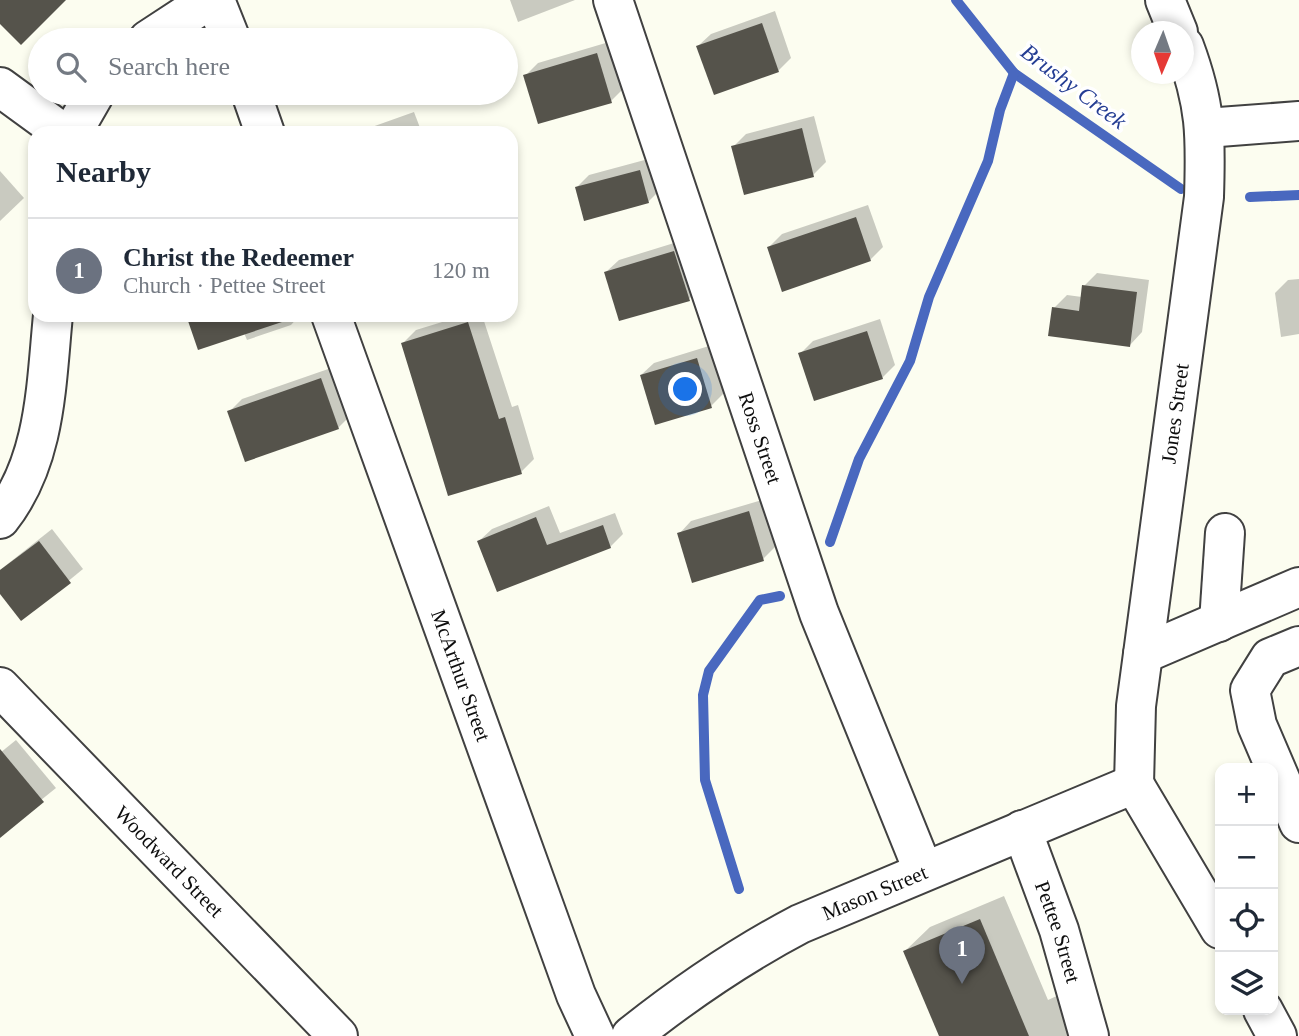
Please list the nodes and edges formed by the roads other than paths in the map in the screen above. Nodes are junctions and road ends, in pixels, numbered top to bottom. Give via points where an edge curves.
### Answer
1 (209, 0) edge
2 (215, 0) edge
3 (613, 0) edge
4 (1165, 0) edge
5 (1174, 21) edge
6 (166, 28) edge
7 (226, 28) edge
8 (1194, 72) edge
9 (0, 87) edge
10 (88, 105) edge
11 (255, 105) edge
12 (1299, 121) edge
13 (53, 126) edge
14 (76, 126) edge
15 (263, 126) edge
16 (1206, 128) junction
17 (52, 322) edge
18 (334, 322) edge
19 (0, 519) edge
20 (1225, 533) dead end
21 (1299, 587) edge
22 (1219, 622) junction
23 (1299, 646) edge
24 (1143, 654) junction
25 (0, 687) edge
26 (1134, 784) junction
27 (1299, 823) edge
28 (1022, 830) junction
29 (923, 870) junction
30 (1215, 921) edge
31 (1266, 1015) edge
32 (338, 1036) edge
33 (595, 1036) edge
34 (631, 1036) edge
35 (1089, 1036) edge
36 (1277, 1036) edge

1 - 6 street
2 - 7 street
3 - 29 street, Ross Street via 819,613
4 - 5 street
8 - 16 street, Jones Street
9 - 13 street
10 - 14 street
11 - 15 street
12 - 16 street
16 - 24 street, Jones Street via 1204,197
17 - 19 street via 43,415 28,473
18 - 33 street, McArthur Street via 576,995
20 - 22 street
21 - 22 street
22 - 24 street
23 - 27 street via 1269,658 1250,690 1257,725
24 - 26 street, Jones Street
25 - 32 street, Woodward Street
26 - 28 street, Mason Street
26 - 30 street
28 - 29 street, Mason Street
28 - 35 street, Pettee Street via 1059,930
29 - 34 street, Mason Street via 748,951
31 - 36 street

